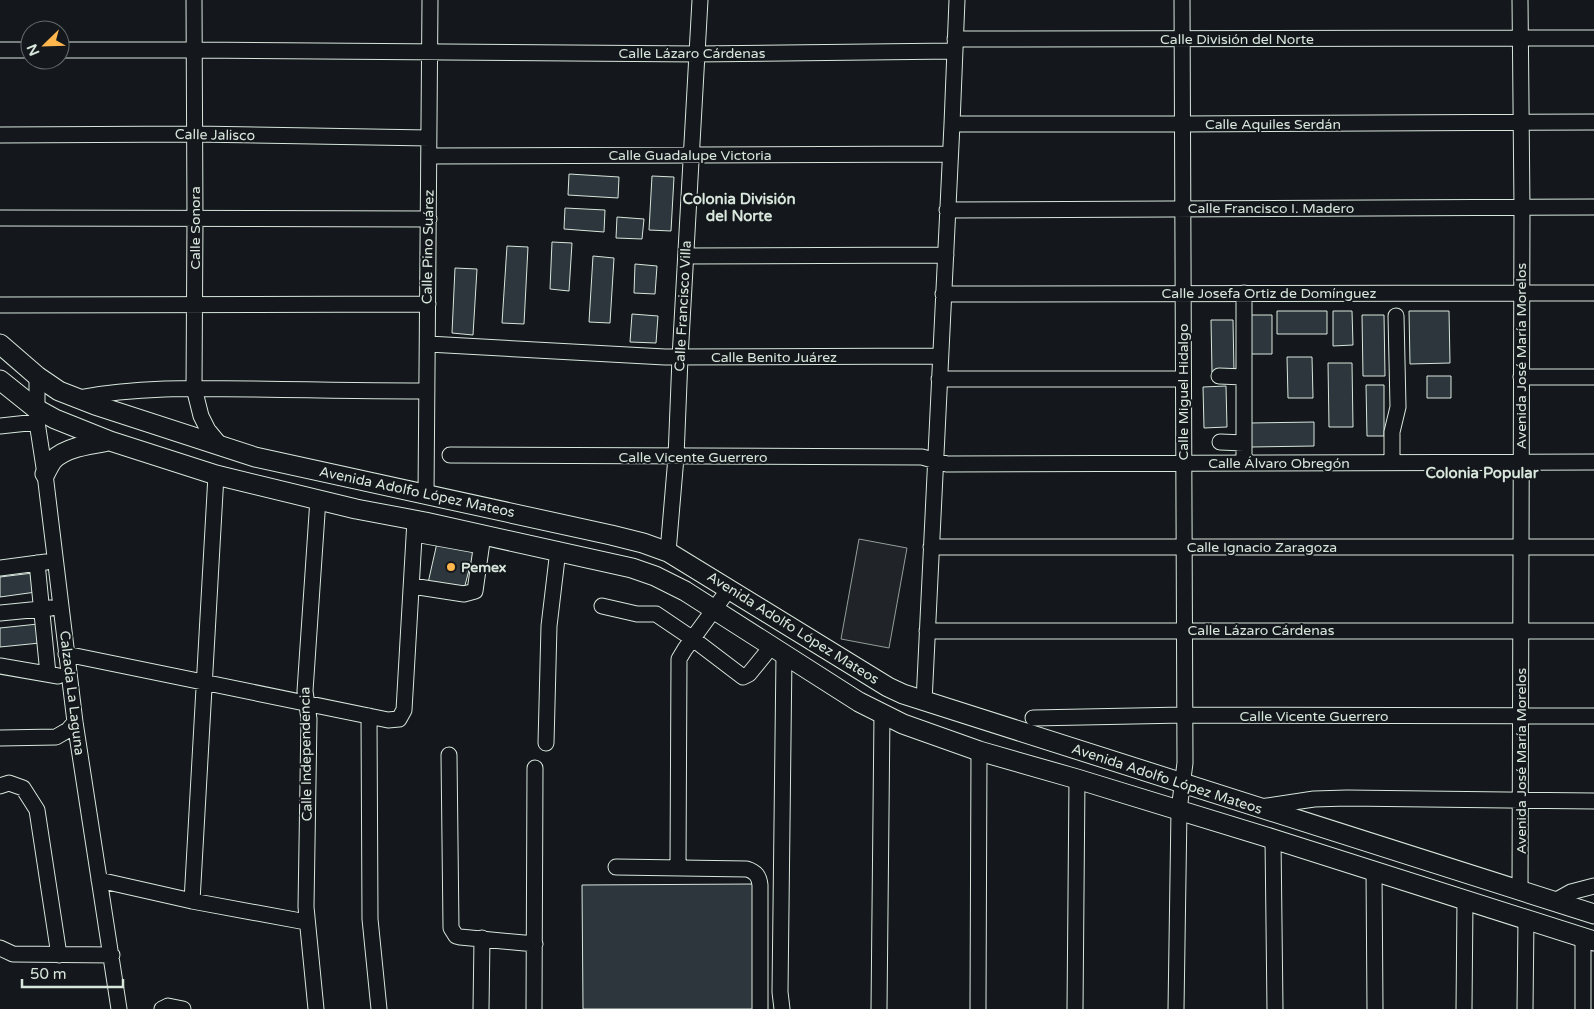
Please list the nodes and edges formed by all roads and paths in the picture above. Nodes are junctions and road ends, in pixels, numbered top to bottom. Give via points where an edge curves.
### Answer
1 (194, 0) edge
2 (430, 0) edge
3 (700, 0) edge
4 (957, 0) edge
5 (1182, 0) edge
6 (1520, 0) edge
7 (1520, 38) junction
8 (1594, 38) edge
9 (1182, 39) junction
10 (954, 45) junction
11 (0, 50) edge
12 (20, 50) edge
13 (70, 50) edge
14 (194, 50) junction
15 (429, 52) junction
16 (697, 54) junction
17 (1521, 122) junction
18 (1594, 122) edge
19 (952, 124) junction
20 (1183, 124) junction
21 (195, 134) junction
22 (0, 135) edge
23 (429, 138) junction
24 (950, 154) junction
25 (691, 155) junction
26 (429, 156) junction
27 (1594, 207) edge
28 (1184, 208) junction
29 (1522, 208) junction
30 (948, 210) junction
31 (0, 218) edge
32 (195, 219) junction
33 (429, 219) junction
34 (946, 255) junction
35 (686, 256) junction
36 (1182, 293) junction
37 (1244, 293) junction
38 (1521, 293) junction
39 (1594, 293) edge
40 (943, 294) junction
41 (195, 303) junction
42 (428, 304) junction
43 (0, 305) edge
44 (1396, 316) dead end
45 (0, 344) edge
46 (428, 344) junction
47 (940, 356) junction
48 (680, 358) junction
49 (37, 376) junction
50 (1219, 376) dead end
51 (1244, 377) junction
52 (1522, 377) junction
53 (1594, 377) edge
54 (940, 379) junction
55 (1183, 379) junction
56 (0, 380) edge
57 (194, 388) junction
58 (427, 391) junction
59 (78, 398) junction
60 (36, 415) junction
61 (0, 426) edge
62 (110, 441) junction
63 (1220, 442) dead end
64 (1244, 443) junction
65 (222, 447) junction
66 (450, 455) dead end
67 (676, 457) junction
68 (935, 460) junction
69 (1594, 462) edge
70 (1183, 463) junction
71 (1244, 463) junction
72 (1392, 463) junction
73 (1520, 463) junction
74 (45, 474) junction
75 (216, 475) junction
76 (360, 479) junction
77 (426, 494) junction
78 (318, 499) junction
79 (356, 509) junction
80 (420, 528) junction
81 (482, 540) junction
82 (1182, 546) junction
83 (930, 547) junction
84 (1520, 548) junction
85 (1594, 548) edge
86 (558, 550) junction
87 (668, 552) junction
88 (56, 561) junction
89 (37, 563) junction
90 (0, 568) edge
91 (417, 587) junction
92 (729, 589) junction
93 (602, 606) dead end
94 (61, 607) junction
95 (42, 609) junction
96 (713, 610) junction
97 (0, 613) edge
98 (1184, 630) junction
99 (1521, 631) junction
100 (1594, 631) edge
101 (927, 632) junction
102 (693, 639) junction
103 (778, 651) junction
104 (66, 654) junction
105 (0, 666) edge
106 (48, 674) junction
107 (69, 678) junction
108 (206, 682) junction
109 (924, 702) junction
110 (307, 704) junction
111 (882, 714) junction
112 (1184, 715) junction
113 (369, 716) junction
114 (1521, 716) junction
115 (1594, 716) edge
116 (1034, 718) dead end
117 (74, 722) junction
118 (0, 738) edge
119 (546, 743) dead end
120 (979, 751) junction
121 (449, 755) dead end
122 (535, 768) dead end
123 (1077, 779) junction
124 (1183, 784) junction
125 (0, 786) edge
126 (1521, 801) junction
127 (1594, 801) edge
128 (1256, 808) junction
129 (1179, 810) junction
130 (1273, 839) junction
131 (616, 867) dead end
132 (678, 867) junction
133 (1374, 871) junction
134 (100, 880) junction
135 (1594, 886) edge
136 (1520, 892) junction
137 (1465, 900) junction
138 (192, 901) junction
139 (1553, 902) junction
140 (1594, 914) edge
141 (1526, 919) junction
142 (306, 922) junction
143 (482, 938) junction
144 (1589, 939) edge
145 (535, 944) junction
146 (0, 948) edge
147 (59, 955) junction
148 (112, 955) junction
149 (119, 1009) edge
150 (162, 1009) edge
151 (183, 1009) edge
152 (316, 1009) edge
153 (379, 1009) edge
154 (481, 1009) edge
155 (534, 1009) edge
156 (760, 1009) edge
157 (784, 1009) edge
158 (879, 1009) edge
159 (978, 1009) edge
160 (1075, 1009) edge
161 (1176, 1009) edge
162 (1275, 1009) edge
163 (1375, 1009) edge
164 (1464, 1009) edge
165 (1525, 1009) edge
166 (1583, 1009) edge

1 - 14 street, Calle Sonora
2 - 15 street, Calle Pino Suárez
3 - 16 street, Calle Francisco Villa
4 - 10 street
5 - 9 street, Calle Miguel Hidalgo
6 - 7 street, Avenida José María Morelos
7 - 8 street, Calle División del Norte
7 - 9 street, Calle División del Norte
7 - 17 street, Avenida José María Morelos
9 - 10 street, Calle División del Norte
9 - 20 street, Calle Miguel Hidalgo
10 - 16 street, Calle Lázaro Cárdenas
10 - 19 street
11 - 12 street
13 - 14 street, Calle Lázaro Cárdenas
14 - 15 street, Calle Lázaro Cárdenas
14 - 21 street, Calle Sonora
15 - 16 street, Calle Lázaro Cárdenas
15 - 23 street, Calle Pino Suárez
16 - 25 street, Calle Francisco Villa
17 - 18 street, Calle Aquiles Serdán
17 - 20 street, Calle Aquiles Serdán
17 - 29 street, Avenida José María Morelos
19 - 20 street, Calle Aquiles Serdán
19 - 24 street
20 - 28 street, Calle Miguel Hidalgo
21 - 22 street, Calle Jalisco
21 - 23 street, Calle Jalisco
21 - 32 street, Calle Sonora
23 - 26 street, Calle Pino Suárez
24 - 25 street, Calle Guadalupe Victoria
24 - 30 street
25 - 26 street, Calle Guadalupe Victoria
25 - 35 street, Calle Francisco Villa
26 - 33 street, Calle Pino Suárez
27 - 29 street, Calle Francisco I. Madero
28 - 29 street, Calle Francisco I. Madero
28 - 30 street, Calle Francisco I. Madero
28 - 36 street, Calle Miguel Hidalgo
29 - 38 street, Avenida José María Morelos
30 - 34 street
31 - 32 street
32 - 33 street
32 - 41 street, Calle Sonora
33 - 42 street, Calle Pino Suárez
34 - 35 street
34 - 40 street
35 - 48 street, Calle Francisco Villa
36 - 37 street, Calle Josefa Ortiz de Domínguez
36 - 40 street, Calle Josefa Ortiz de Domínguez
36 - 55 street, Calle Miguel Hidalgo
37 - 38 street, Calle Josefa Ortiz de Domínguez
37 - 51 street
38 - 39 street, Calle Josefa Ortiz de Domínguez
38 - 52 street, Avenida José María Morelos
40 - 47 street
41 - 42 street
41 - 43 street
41 - 57 street, Calle Sonora
42 - 46 street, Calle Pino Suárez
44 - 72 street via 1398,407 1392,432
45 - 49 main road, Avenida Adolfo López Mateos
46 - 48 street, Calle Benito Juárez
46 - 58 street, Calle Pino Suárez
47 - 48 street, Calle Benito Juárez
47 - 54 street
48 - 67 street, Calle Francisco Villa
49 - 59 main road, Avenida Adolfo López Mateos via 59,391
49 - 60 street, Calzada La Laguna
50 - 51 street
51 - 64 street
52 - 53 street
52 - 73 street, Avenida José María Morelos
54 - 55 street
54 - 68 street
55 - 70 street, Calle Miguel Hidalgo
56 - 60 main road, Avenida Adolfo López Mateos
57 - 58 street
57 - 59 street via 122,391
57 - 65 street, Calle Sonora via 201,416
58 - 77 street, Calle Pino Suárez
59 - 65 main road, Avenida Adolfo López Mateos
60 - 61 street
60 - 62 main road, Avenida Adolfo López Mateos via 55,419
60 - 74 street, Calzada La Laguna
62 - 74 main road via 60,455
62 - 75 main road, Avenida Adolfo López Mateos
63 - 64 street
64 - 71 street
65 - 76 main road, Avenida Adolfo López Mateos via 254,457
66 - 67 street, Calle Vicente Guerrero
67 - 68 street, Calle Vicente Guerrero via 922,457
67 - 87 street, Calle Francisco Villa
68 - 70 street, Calle Álvaro Obregón via 947,464
68 - 83 street
69 - 73 street, Calle Álvaro Obregón
70 - 71 street, Calle Álvaro Obregón
70 - 82 street, Calle Miguel Hidalgo
71 - 72 street, Calle Álvaro Obregón
72 - 73 street, Calle Álvaro Obregón
73 - 84 street, Avenida José María Morelos
74 - 88 street, Calzada La Laguna
75 - 78 main road, Avenida Adolfo López Mateos
75 - 108 street
76 - 77 main road, Avenida Adolfo López Mateos
76 - 79 main road
77 - 87 main road, Avenida Adolfo López Mateos via 611,535
78 - 79 main road, Avenida Adolfo López Mateos
78 - 110 street, Calle Independencia via 305,691
79 - 80 main road, Avenida Adolfo López Mateos
80 - 81 main road, Avenida Adolfo López Mateos
80 - 91 street
81 - 86 main road, Avenida Adolfo López Mateos
81 - 91 street via 475,591 464,594
82 - 83 street, Calle Ignacio Zaragoza
82 - 84 street, Calle Ignacio Zaragoza
82 - 98 street, Calle Miguel Hidalgo
83 - 101 street
84 - 85 street, Calle Ignacio Zaragoza
84 - 99 street, Avenida José María Morelos
86 - 96 main road, Avenida Adolfo López Mateos via 655,576
86 - 119 street via 548,626
87 - 92 main road, Avenida Adolfo López Mateos
88 - 89 street
88 - 94 street, Calzada La Laguna
89 - 90 street
89 - 95 street
91 - 113 street via 404,710 399,719
92 - 96 street
92 - 109 main road, Avenida Adolfo López Mateos via 888,687
93 - 102 street via 637,614 656,614
94 - 95 street
94 - 104 street, Calzada La Laguna
95 - 97 street
95 - 106 street
96 - 102 street
96 - 103 main road, Avenida Adolfo López Mateos
98 - 99 street, Calle Lázaro Cárdenas
98 - 101 street, Calle Lázaro Cárdenas
98 - 112 street, Calle Miguel Hidalgo
99 - 100 street, Calle Lázaro Cárdenas
99 - 114 street, Avenida José María Morelos
101 - 109 street
102 - 103 street via 743,677
102 - 132 street via 680,656 679,663
103 - 111 main road, Avenida Adolfo López Mateos
103 - 157 street via 780,992
104 - 107 street, Calzada La Laguna
104 - 108 street
105 - 106 street
106 - 107 street
107 - 117 street, Calzada La Laguna
108 - 110 street
108 - 138 street
109 - 124 main road, Avenida Adolfo López Mateos
110 - 113 street
110 - 142 street, Calle Independencia
111 - 120 main road, Avenida Adolfo López Mateos
111 - 158 street
112 - 114 street, Calle Vicente Guerrero
112 - 116 street, Calle Vicente Guerrero
112 - 124 street, Calle Miguel Hidalgo
113 - 153 street via 370,919
114 - 115 street, Calle Vicente Guerrero
114 - 126 street, Avenida José María Morelos
117 - 118 street via 56,737
117 - 134 street, Calzada La Laguna
120 - 123 main road, Avenida Adolfo López Mateos
120 - 159 street
121 - 143 street via 451,928 456,936
122 - 145 street
123 - 129 main road, Avenida Adolfo López Mateos
123 - 160 street
124 - 128 main road, Avenida Adolfo López Mateos
124 - 129 street, Calle Miguel Hidalgo
125 - 147 street via 8,783 23,788 37,810
126 - 127 street
126 - 128 street via 1347,798 1314,799
126 - 136 street, Avenida José María Morelos
128 - 136 main road, Avenida Adolfo López Mateos
129 - 130 main road, Avenida Adolfo López Mateos
129 - 161 street, Calle Miguel Hidalgo
130 - 133 main road, Avenida Adolfo López Mateos
130 - 162 street
131 - 132 street
132 - 156 street via 747,869 759,878
133 - 137 main road, Avenida Adolfo López Mateos
133 - 163 street
134 - 138 street
134 - 148 street, Calzada La Laguna
135 - 139 street via 1571,892
136 - 139 main road, Avenida Adolfo López Mateos
137 - 141 main road, Avenida Adolfo López Mateos
137 - 164 street
138 - 142 street
139 - 140 main road, Avenida Adolfo López Mateos
141 - 144 main road, Avenida Adolfo López Mateos
141 - 165 street
142 - 152 street, Calle Independencia
143 - 145 street
143 - 154 street
144 - 166 street
145 - 155 street
146 - 147 street via 13,954
147 - 148 street
148 - 149 street, Calzada La Laguna
150 - 151 street via 168,1006

